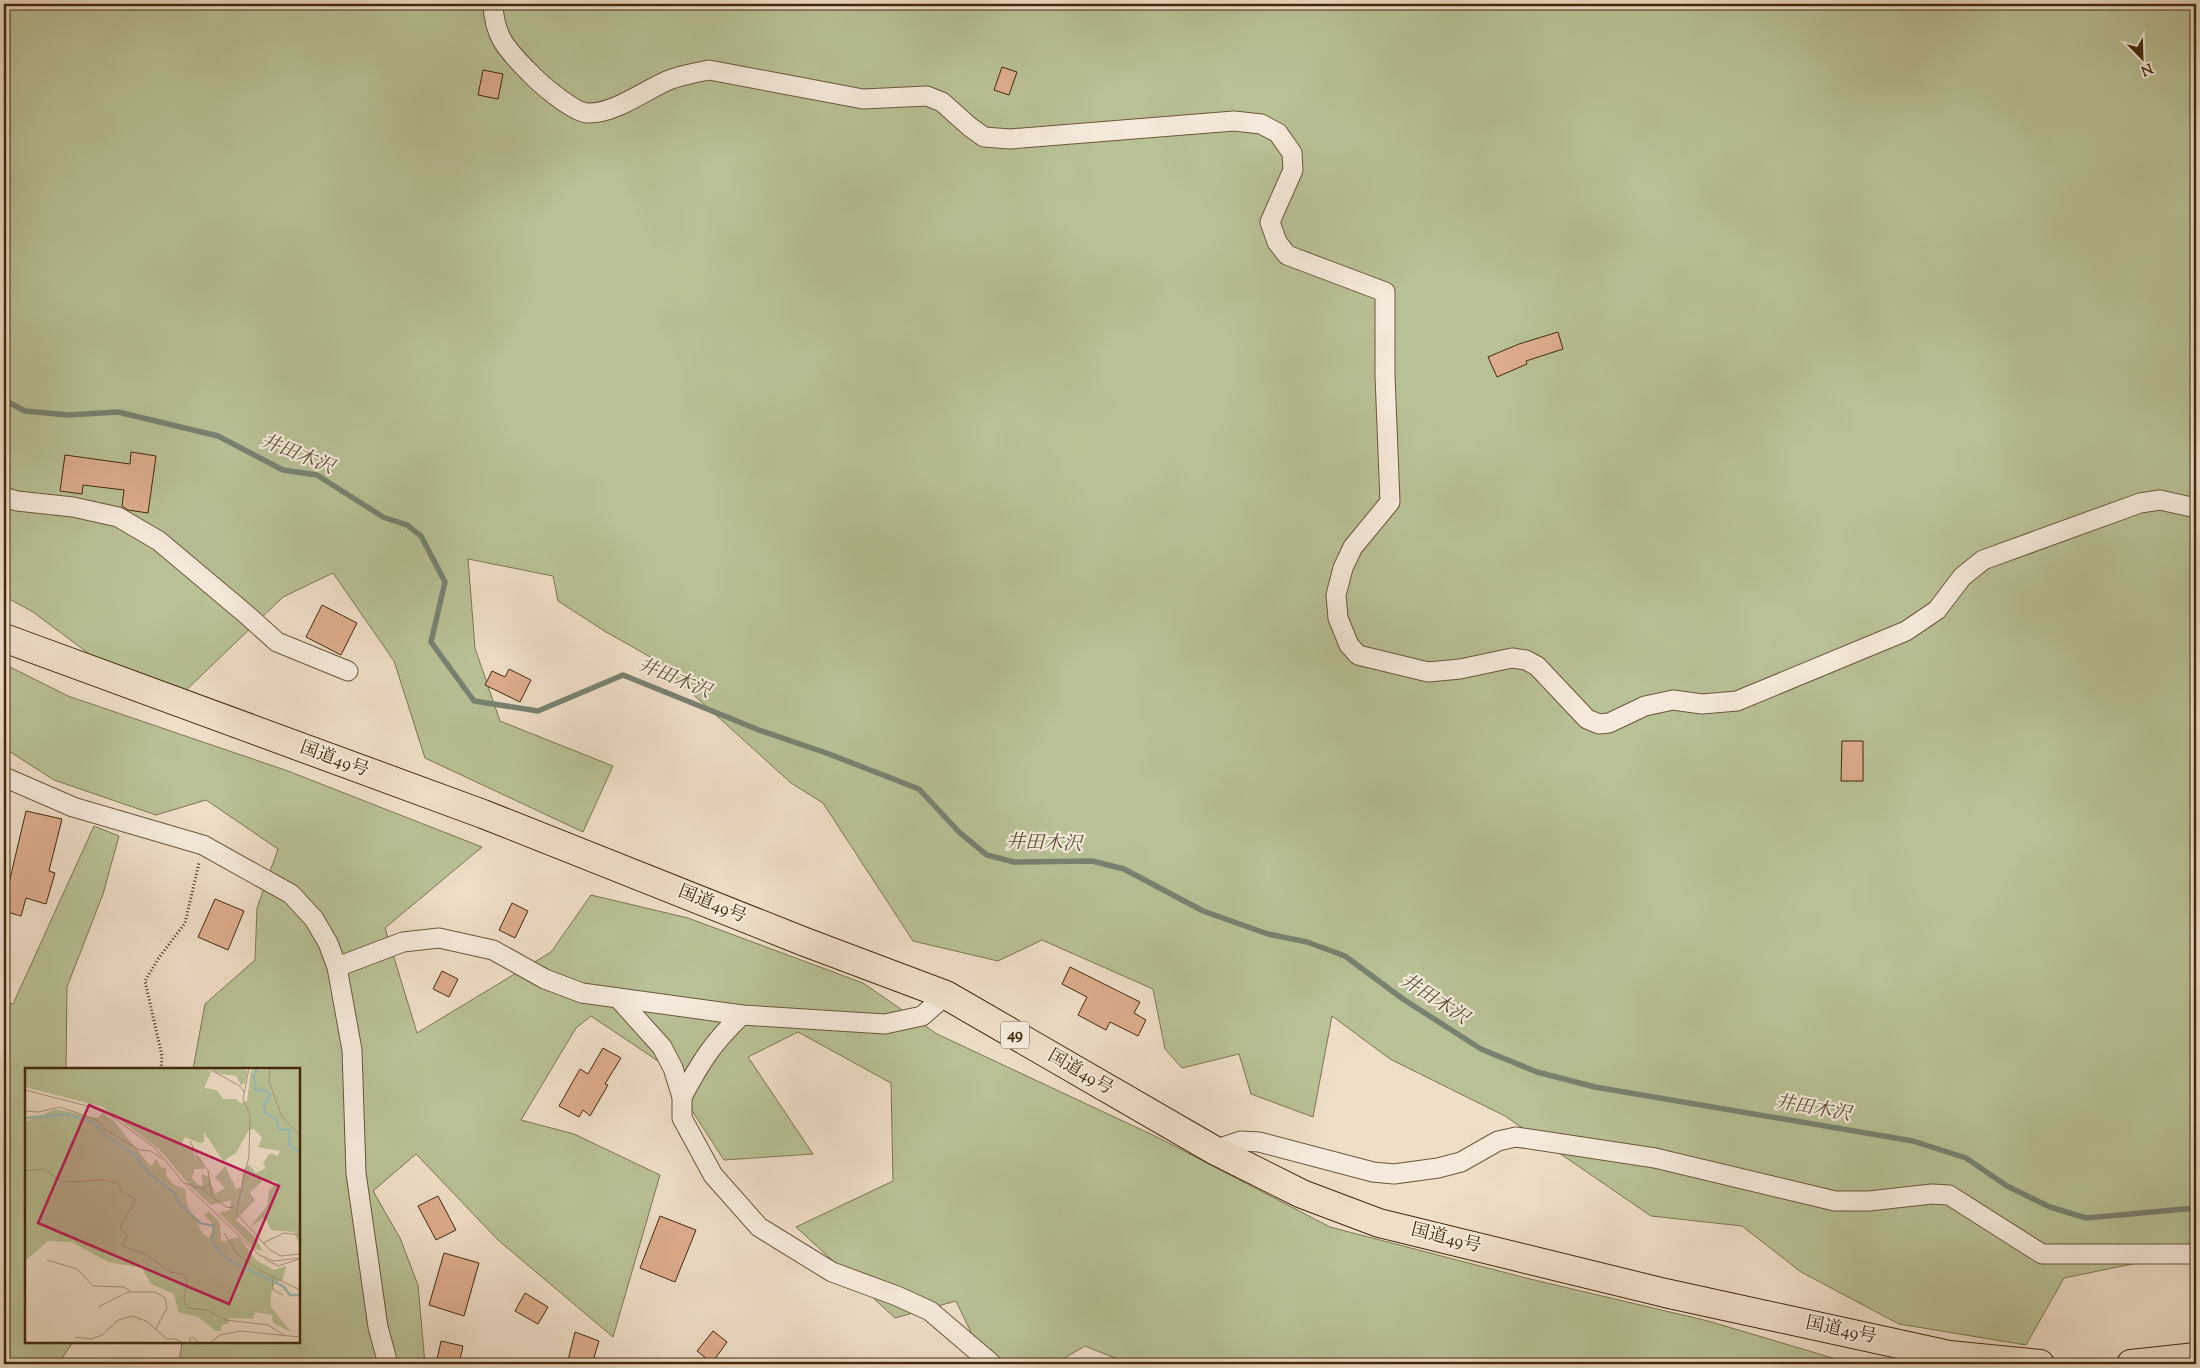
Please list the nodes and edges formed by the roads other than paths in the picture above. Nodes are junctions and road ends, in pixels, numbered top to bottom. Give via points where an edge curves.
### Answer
1 (492, 4) edge
2 (4, 497) edge
3 (2196, 508) edge
4 (4, 638) edge
5 (348, 671) dead end
6 (4, 777) edge
7 (337, 967) junction
8 (946, 995) junction
9 (618, 998) junction
10 (742, 1015) junction
11 (682, 1097) junction
12 (1214, 1150) junction
13 (2196, 1254) edge
14 (2196, 1357) edge
15 (388, 1364) edge
16 (992, 1364) edge
17 (2040, 1364) edge
18 (2131, 1364) edge

1 - 3 street via 494,24 508,50 532,75 575,110 587,113 613,108 684,75 709,70 863,99 927,96 942,102 984,137 1010,140 1234,121 1261,124 1278,133 1292,153 1294,170 1270,222 1278,242 1287,255 1385,292 1390,502 1353,547 1336,595 1338,618 1349,645 1358,655 1428,672 1512,658 1526,660 1537,666 1587,719 1598,724 1609,723 1645,706 1672,700 1702,704 1737,701 1906,631 1937,610 1962,576 1983,560 2140,503 2160,500
2 - 5 street via 118,517 159,541 277,642
4 - 8 highway, 国道49号 / 49 via 483,814
6 - 7 street via 73,807 203,845 226,860 248,868 290,894 314,919 328,942
7 - 9 street via 403,942 439,938 493,950 545,979 582,993
7 - 15 street via 352,1050 356,1173 378,1327
8 - 10 street via 922,1016 885,1024
8 - 12 highway, 国道49号 / 49
9 - 10 street
9 - 11 street via 662,1047
10 - 11 street via 721,1034 704,1057
11 - 16 street via 682,1118 713,1175 759,1227 832,1272 930,1311
12 - 13 street via 1241,1141 1259,1142 1373,1172 1394,1174 1461,1162 1498,1141 1516,1137 1655,1158 1835,1201 1949,1195 2042,1254
12 - 17 highway, 国道49号 / 49 via 1302,1194 1379,1223 1665,1293 1949,1355
14 - 18 highway

